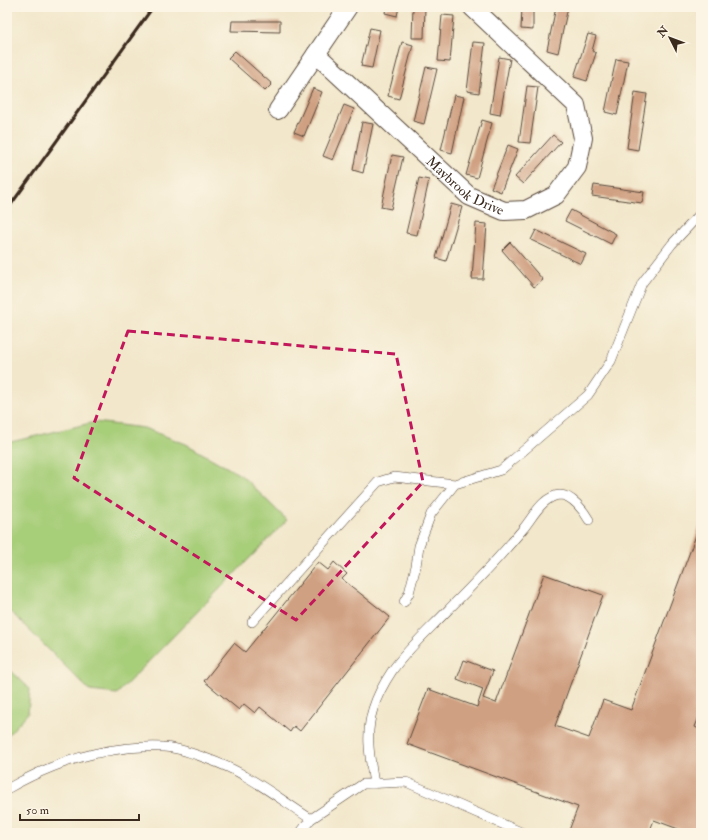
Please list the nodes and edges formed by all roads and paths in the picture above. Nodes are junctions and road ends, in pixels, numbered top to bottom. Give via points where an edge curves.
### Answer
1 (348, 7) edge
2 (472, 7) edge
3 (316, 54) junction
4 (278, 110) dead end
5 (701, 213) edge
6 (455, 484) junction
7 (589, 520) dead end
8 (404, 602) dead end
9 (252, 622) dead end
10 (374, 784) junction
11 (7, 789) edge
12 (311, 819) junction
13 (300, 833) edge
14 (523, 833) edge

1 - 3 street
2 - 3 street, Maybrook Drive via 576,105 583,138 577,168 556,195 526,210 504,211 469,196
3 - 4 street
5 - 6 lane via 672,244 642,283 611,361 588,395 501,470
6 - 8 lane via 431,514 419,546 409,593
6 - 9 lane via 394,477 378,482
7 - 10 lane via 580,507 566,496 561,495 542,504 487,570 407,652 392,671 373,708 368,742
10 - 12 lane via 363,784
10 - 14 lane via 406,782
11 - 12 lane via 57,765 117,748 164,747 204,758 244,775
12 - 13 lane

